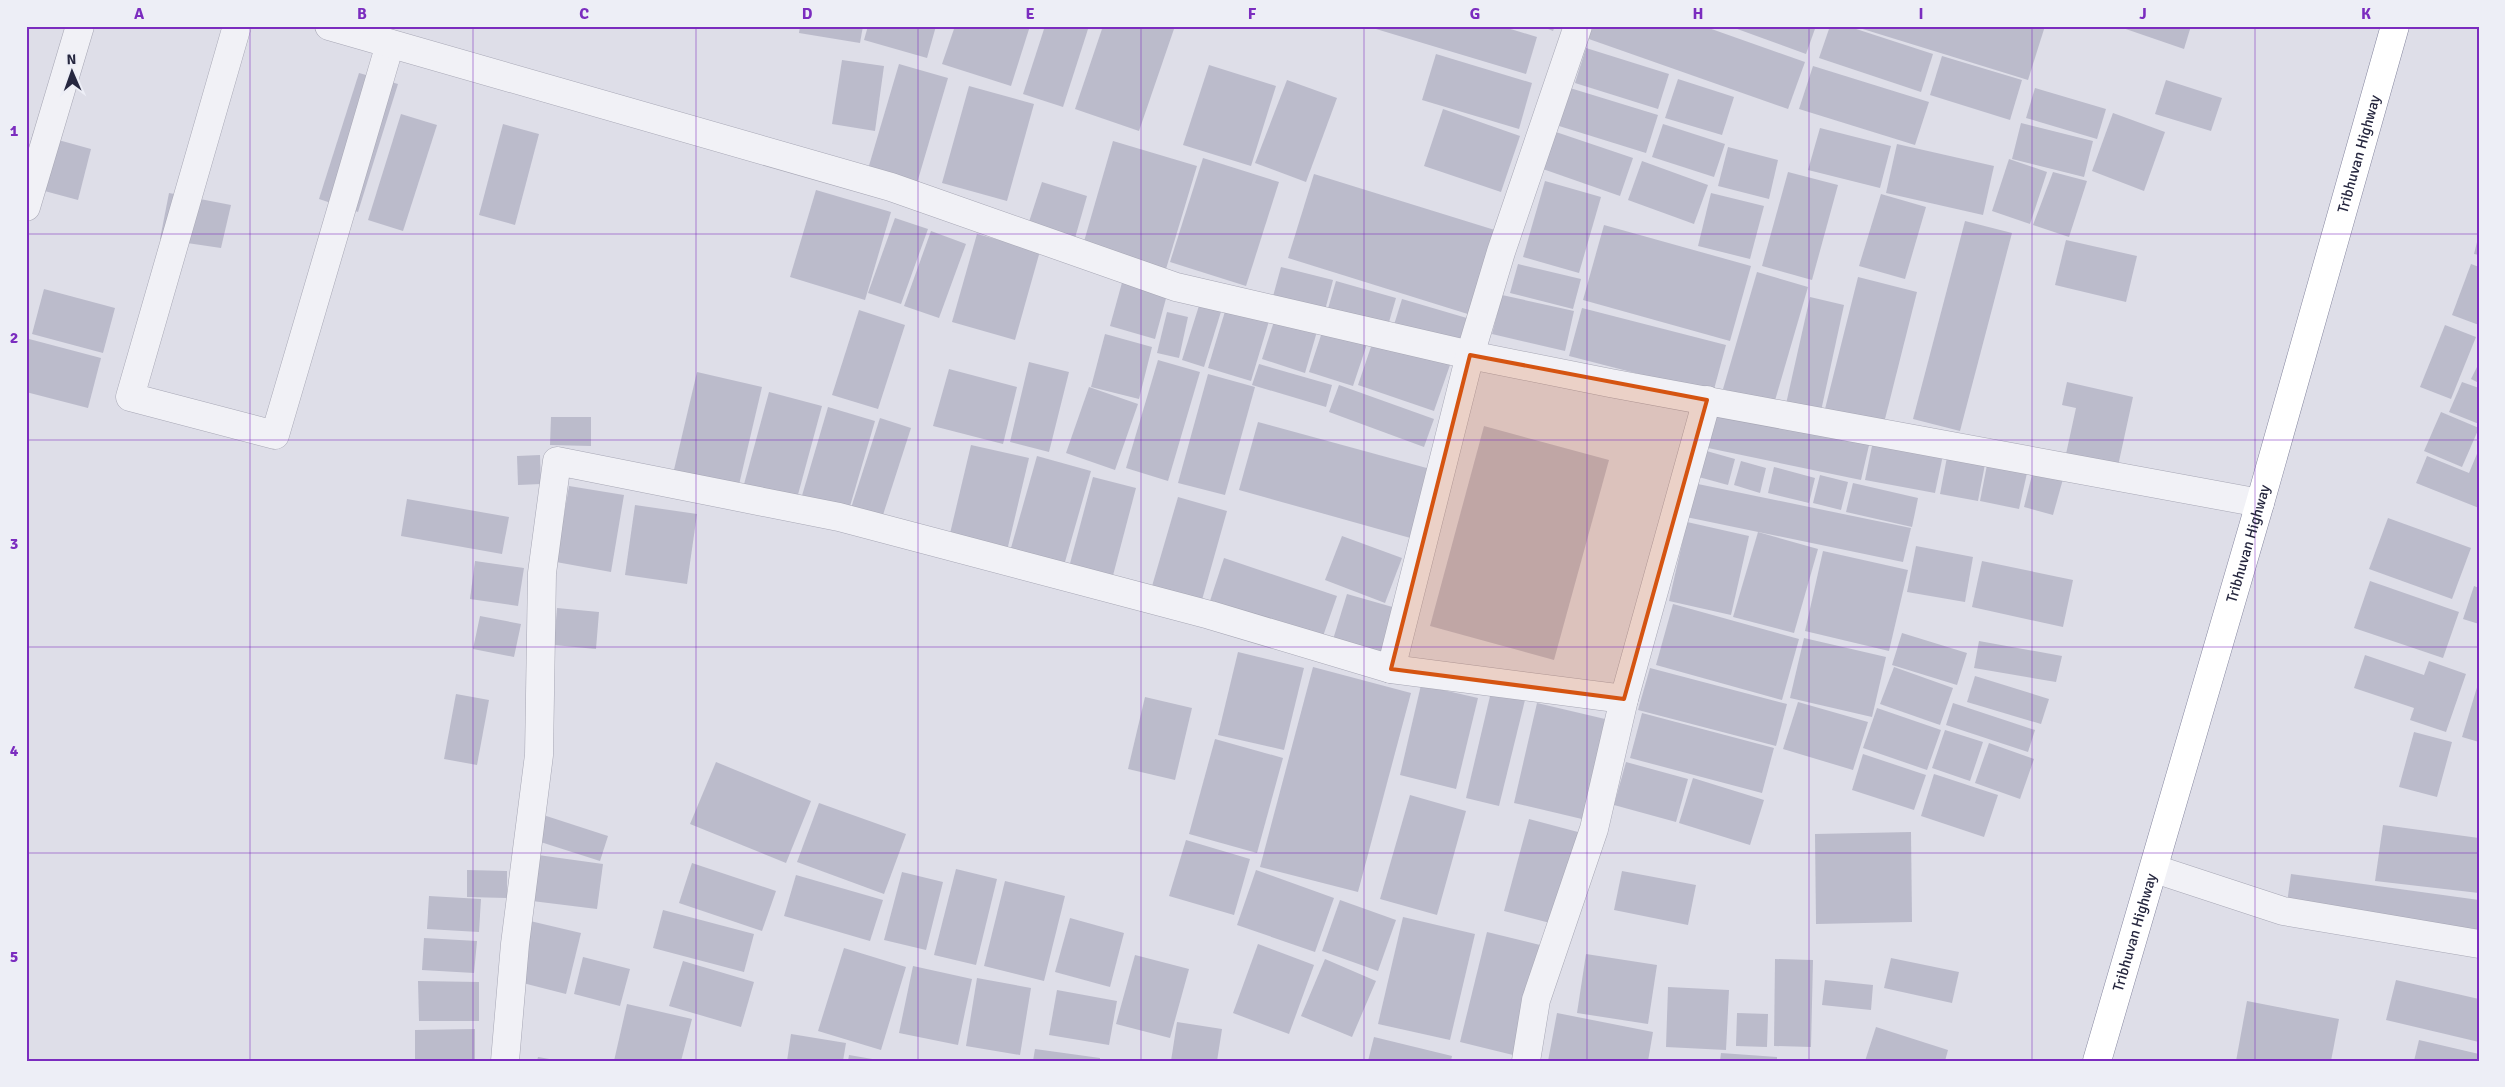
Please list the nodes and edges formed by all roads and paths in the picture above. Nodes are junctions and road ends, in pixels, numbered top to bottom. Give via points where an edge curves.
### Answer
1 (80, 26) edge
2 (237, 26) edge
3 (329, 26) edge
4 (1578, 26) edge
5 (2395, 26) edge
6 (390, 44) junction
7 (26, 207) edge
8 (1470, 355) junction
9 (1706, 400) junction
10 (2260, 503) junction
11 (1391, 669) junction
12 (1624, 699) junction
13 (2155, 869) junction
14 (2479, 944) edge
15 (505, 1061) edge
16 (1526, 1061) edge
17 (2097, 1061) edge

1 - 7 street
2 - 6 street via 130,397 275,435
3 - 6 street
4 - 8 street via 1501,252
5 - 10 highway, Tribhuvan Highway
6 - 8 street via 891,187 1176,287
8 - 9 street
8 - 11 street
9 - 10 street
9 - 12 street
10 - 13 highway, Tribhuvan Highway
11 - 12 street
11 - 15 street via 1210,615 839,517 557,461 542,573 539,755 515,944
12 - 16 street via 1594,829 1536,1000
13 - 14 street via 2283,911
13 - 17 highway, Tribhuvan Highway

